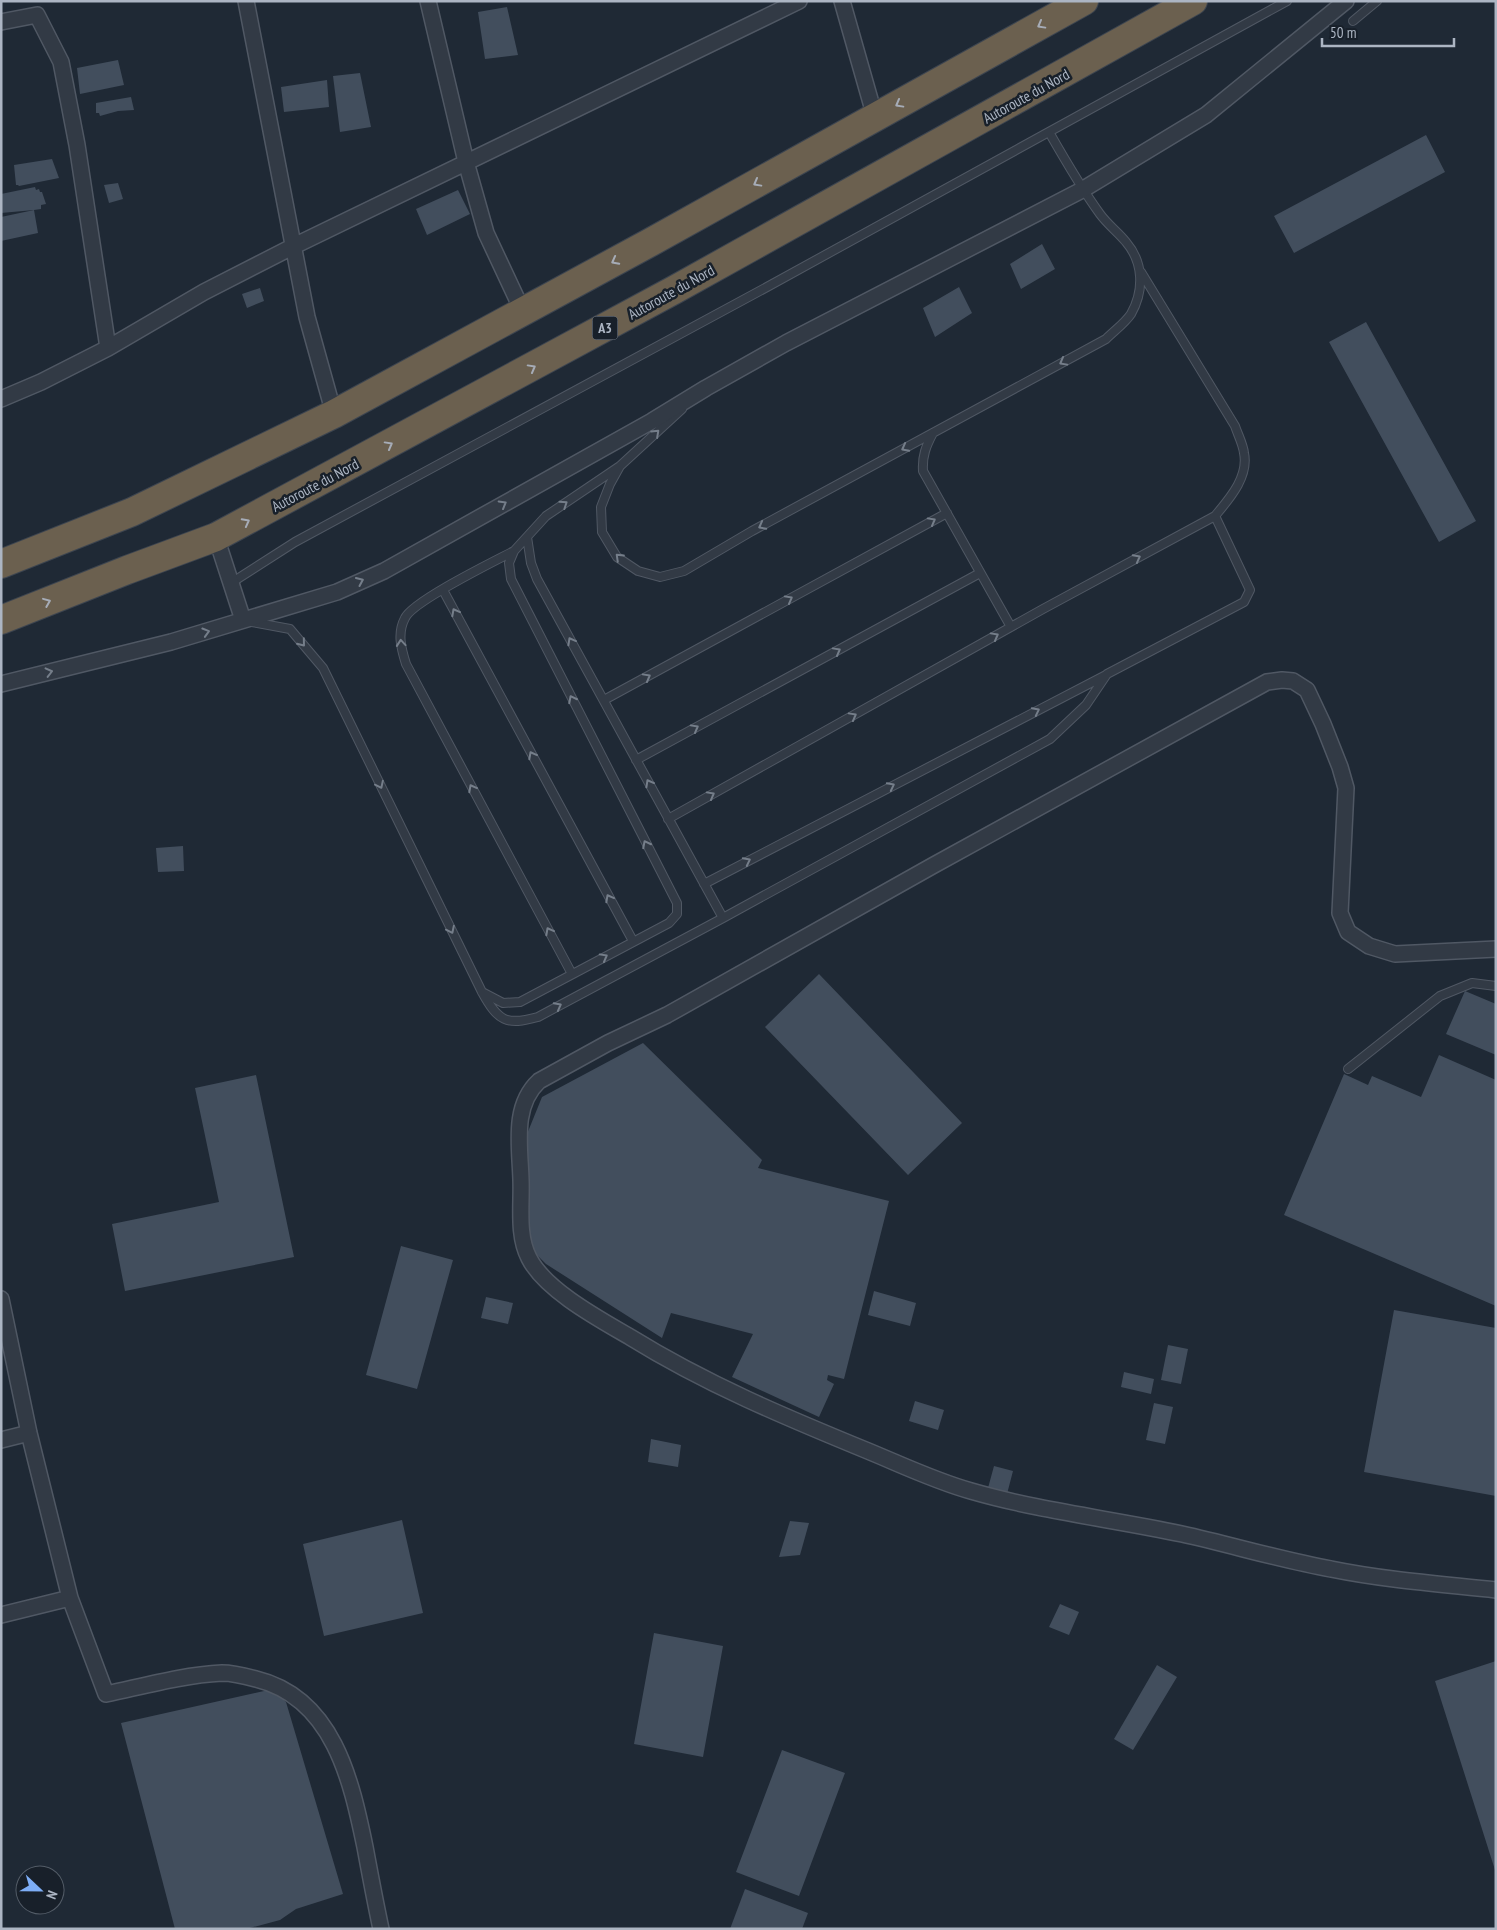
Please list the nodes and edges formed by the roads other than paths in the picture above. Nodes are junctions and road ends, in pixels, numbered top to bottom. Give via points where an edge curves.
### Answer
1 (246, 1) edge
2 (428, 1) edge
3 (798, 1) edge
4 (842, 1) edge
5 (1193, 1) edge
6 (1286, 1) edge
7 (1346, 1) edge
8 (1378, 1) edge
9 (1070, 5) edge
10 (1353, 21) dead end
11 (1, 22) edge
12 (875, 117) junction
13 (1049, 132) junction
14 (466, 162) junction
15 (1082, 190) junction
16 (292, 247) junction
17 (1141, 272) junction
18 (523, 312) junction
19 (108, 348) junction
20 (706, 388) junction
21 (1, 398) edge
22 (334, 414) junction
23 (933, 433) junction
24 (620, 466) junction
25 (947, 513) junction
26 (1215, 516) junction
27 (216, 537) junction
28 (527, 537) junction
29 (514, 551) junction
30 (1, 564) edge
31 (980, 573) junction
32 (231, 583) junction
33 (443, 590) junction
34 (1, 620) edge
35 (243, 620) junction
36 (1010, 628) junction
37 (1107, 674) junction
38 (1, 684) edge
39 (604, 700) junction
40 (636, 760) junction
41 (668, 819) junction
42 (704, 884) junction
43 (723, 918) junction
44 (633, 941) junction
45 (1496, 949) edge
46 (572, 974) junction
47 (1496, 986) edge
48 (482, 992) junction
49 (1348, 1069) dead end
50 (1, 1300) edge
51 (29, 1433) junction
52 (1, 1440) edge
53 (1496, 1590) edge
54 (70, 1598) junction
55 (1, 1615) edge
56 (381, 1929) edge

1 - 16 street
2 - 14 street
3 - 14 street
4 - 12 street
27 -> 5 highway, Autoroute du Nord / A3 via 674,290
6 - 13 lane
7 - 15 street via 1206,115
8 - 10 lane
9 -> 12 highway
11 - 19 street via 37,15 61,62
12 -> 18 highway
13 - 15 lane
13 - 32 lane via 296,542
14 - 16 street
14 - 18 street via 486,233
15 - 17 lane via 1108,226 1135,254
15 - 20 street via 786,343
16 - 19 street via 204,292
16 - 22 street via 307,317
17 -> 23 lane via 1139,292 1130,315 1106,339
17 - 26 lane via 1235,426 1245,454 1243,472 1234,492
18 - 22 highway
19 - 21 street
24 -> 20 lane
35 -> 20 street via 337,592 384,571
22 - 30 highway via 132,512
23 -> 24 lane via 684,571 660,577 638,570 617,557 602,532 602,507
23 - 25 lane via 923,455 923,471
28 -> 24 lane via 546,516
25 - 31 lane
39 -> 25 lane
36 -> 26 lane
26 - 37 lane via 1250,590 1244,602
27 - 32 street
34 -> 27 highway, Autoroute du Nord / A3
28 - 29 lane
39 -> 28 lane via 537,579
29 - 33 lane
44 -> 29 lane via 669,923 677,914 677,903 511,579 509,563
31 - 36 lane
40 -> 31 lane
32 - 35 street
44 -> 33 lane
46 -> 33 lane via 406,664 401,646 405,616 421,602
38 -> 35 street via 172,642
35 -> 48 lane via 290,629 323,668
41 -> 36 lane
42 -> 37 lane
37 - 43 lane via 1086,705 1050,739
39 - 40 lane
41 -> 40 lane
41 - 42 lane
42 - 43 lane
48 -> 43 lane via 492,1011 502,1018 520,1022 538,1017
46 -> 44 lane
45 - 53 street via 1395,954 1369,946 1348,932 1340,913 1346,788 1340,767 1306,690 1293,681 1267,682 667,1015 539,1081 525,1100 519,1131 522,1233 528,1257 537,1270 565,1296 660,1356 776,1414 934,1479 999,1499 1183,1534 1328,1569
46 - 48 lane via 520,1002 503,1003
47 - 49 lane via 1472,983 1440,996
50 - 51 street
51 - 52 street
51 - 54 street
54 - 55 street
54 - 56 street via 106,1694 223,1673 272,1683 309,1710 338,1749 355,1800

